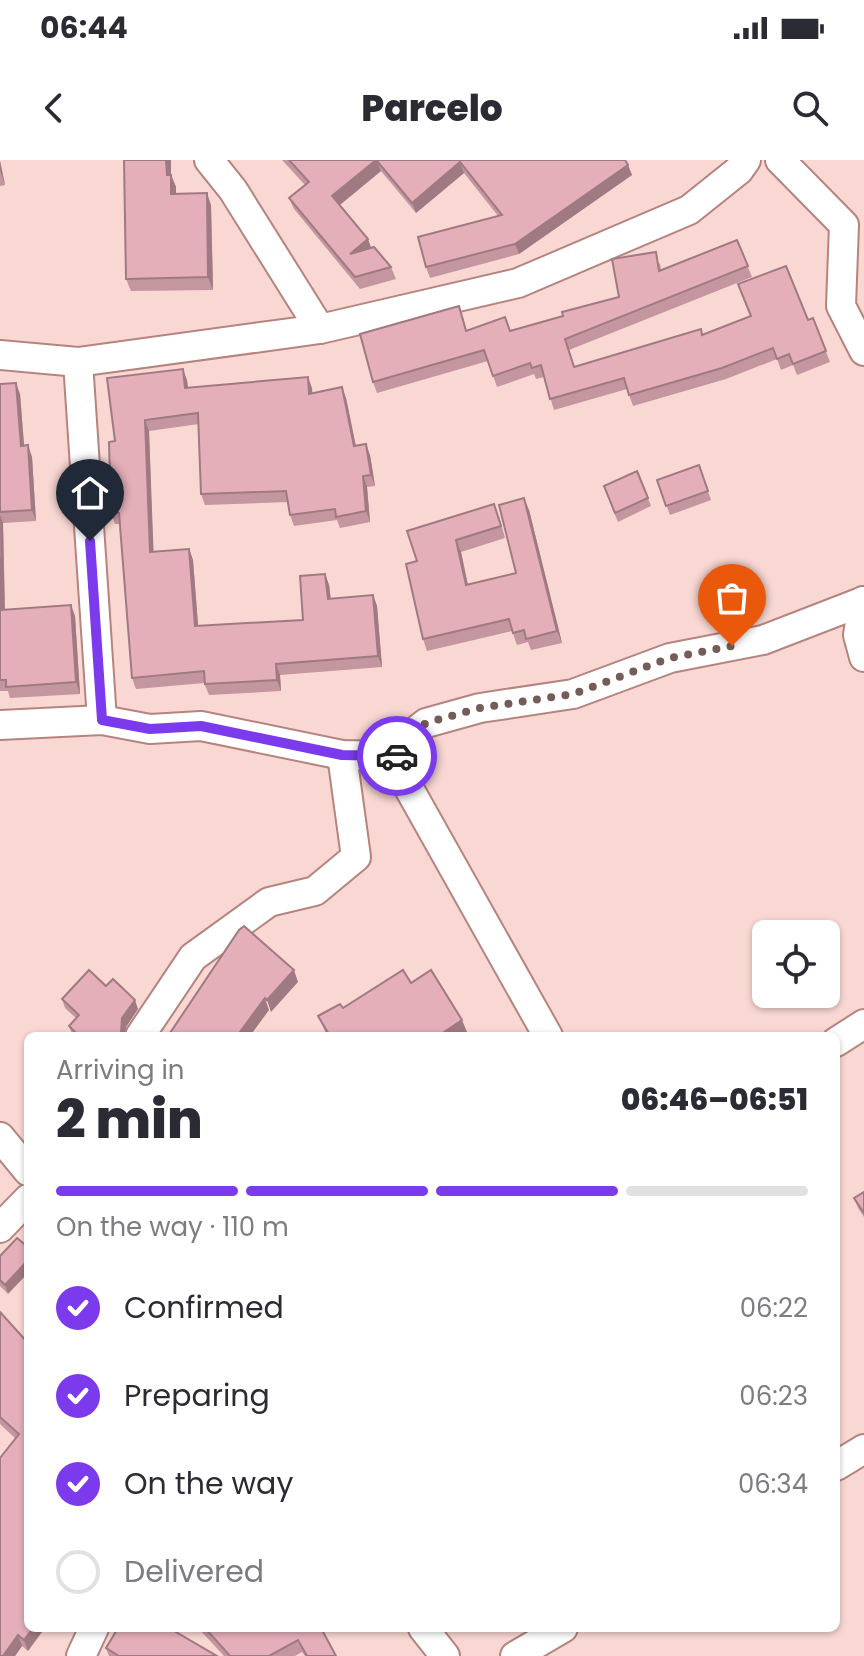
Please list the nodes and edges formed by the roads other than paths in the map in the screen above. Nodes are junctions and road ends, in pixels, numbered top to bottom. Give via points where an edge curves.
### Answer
1 (209, 160) edge
2 (746, 160) edge
3 (780, 160) edge
4 (844, 225) junction
5 (864, 250) edge
6 (320, 329) junction
7 (864, 351) edge
8 (0, 355) edge
9 (78, 362) junction
10 (864, 601) edge
11 (864, 657) edge
12 (102, 720) junction
13 (0, 725) edge
14 (342, 755) junction
15 (398, 756) junction
16 (864, 1024) edge
17 (536, 1031) edge
18 (143, 1032) edge
19 (840, 1039) edge
20 (0, 1137) edge
21 (24, 1166) edge
22 (24, 1203) edge
23 (0, 1228) edge
24 (864, 1449) edge
25 (840, 1464) edge
26 (92, 1632) edge
27 (426, 1632) edge
28 (556, 1632) edge
29 (81, 1656) edge
30 (445, 1656) edge
31 (515, 1656) edge

1 - 6 street
2 - 6 street via 689,210 518,283
3 - 4 street
4 - 5 street
4 - 7 street via 841,306
6 - 9 street
8 - 9 street
9 - 12 street
10 - 11 street via 858,635
10 - 15 street via 763,640 670,658 573,694 480,708 426,723 407,738
12 - 13 street
12 - 14 street via 150,729 201,726
14 - 15 street
14 - 18 street via 356,857 315,891 269,902 193,957
15 - 17 street via 402,776
16 - 19 street
20 - 21 street
22 - 23 street
24 - 25 street
26 - 29 street
27 - 30 street
28 - 31 street

